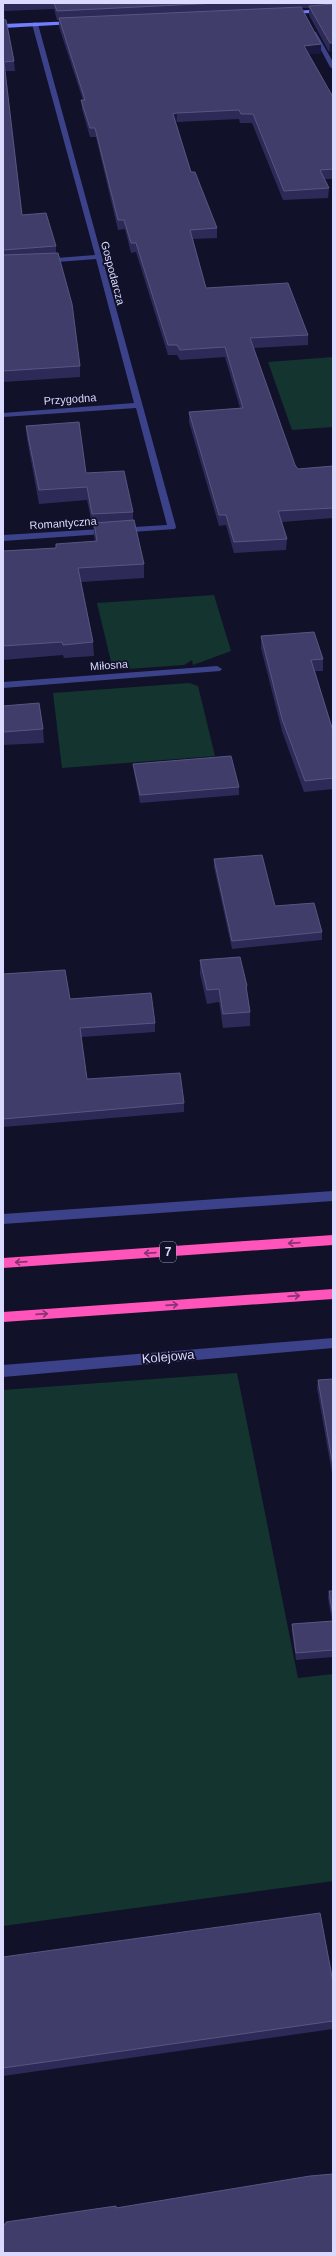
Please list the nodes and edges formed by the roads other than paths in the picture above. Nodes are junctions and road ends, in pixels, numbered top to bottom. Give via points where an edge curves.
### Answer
1 (333, 10) edge
2 (302, 11) junction
3 (279, 12) edge
4 (307, 20) edge
5 (83, 22) edge
6 (35, 24) junction
7 (3, 26) edge
8 (310, 27) edge
9 (333, 67) edge
10 (97, 257) junction
11 (34, 261) edge
12 (138, 405) junction
13 (3, 415) edge
14 (172, 527) joint
15 (3, 538) edge
16 (218, 669) dead end
17 (3, 686) edge
18 (333, 1196) edge
19 (3, 1219) edge
20 (333, 1240) edge
21 (3, 1263) edge
22 (333, 1294) edge
23 (3, 1317) edge
24 (333, 1343) edge
25 (3, 1371) edge

1 - 2 street
2 - 3 street
2 - 4 street
5 - 6 street
6 - 7 street
6 - 10 street, Gospodarcza
8 - 9 street
10 - 11 street
10 - 12 street, Gospodarcza
12 - 13 street, Przygodna
12 - 14 street, Gospodarcza
14 - 15 street, Romantyczna
16 - 17 street, Miłosna
18 - 19 street
20 -> 21 highway, 7
23 -> 22 highway
24 - 25 street, Kolejowa

